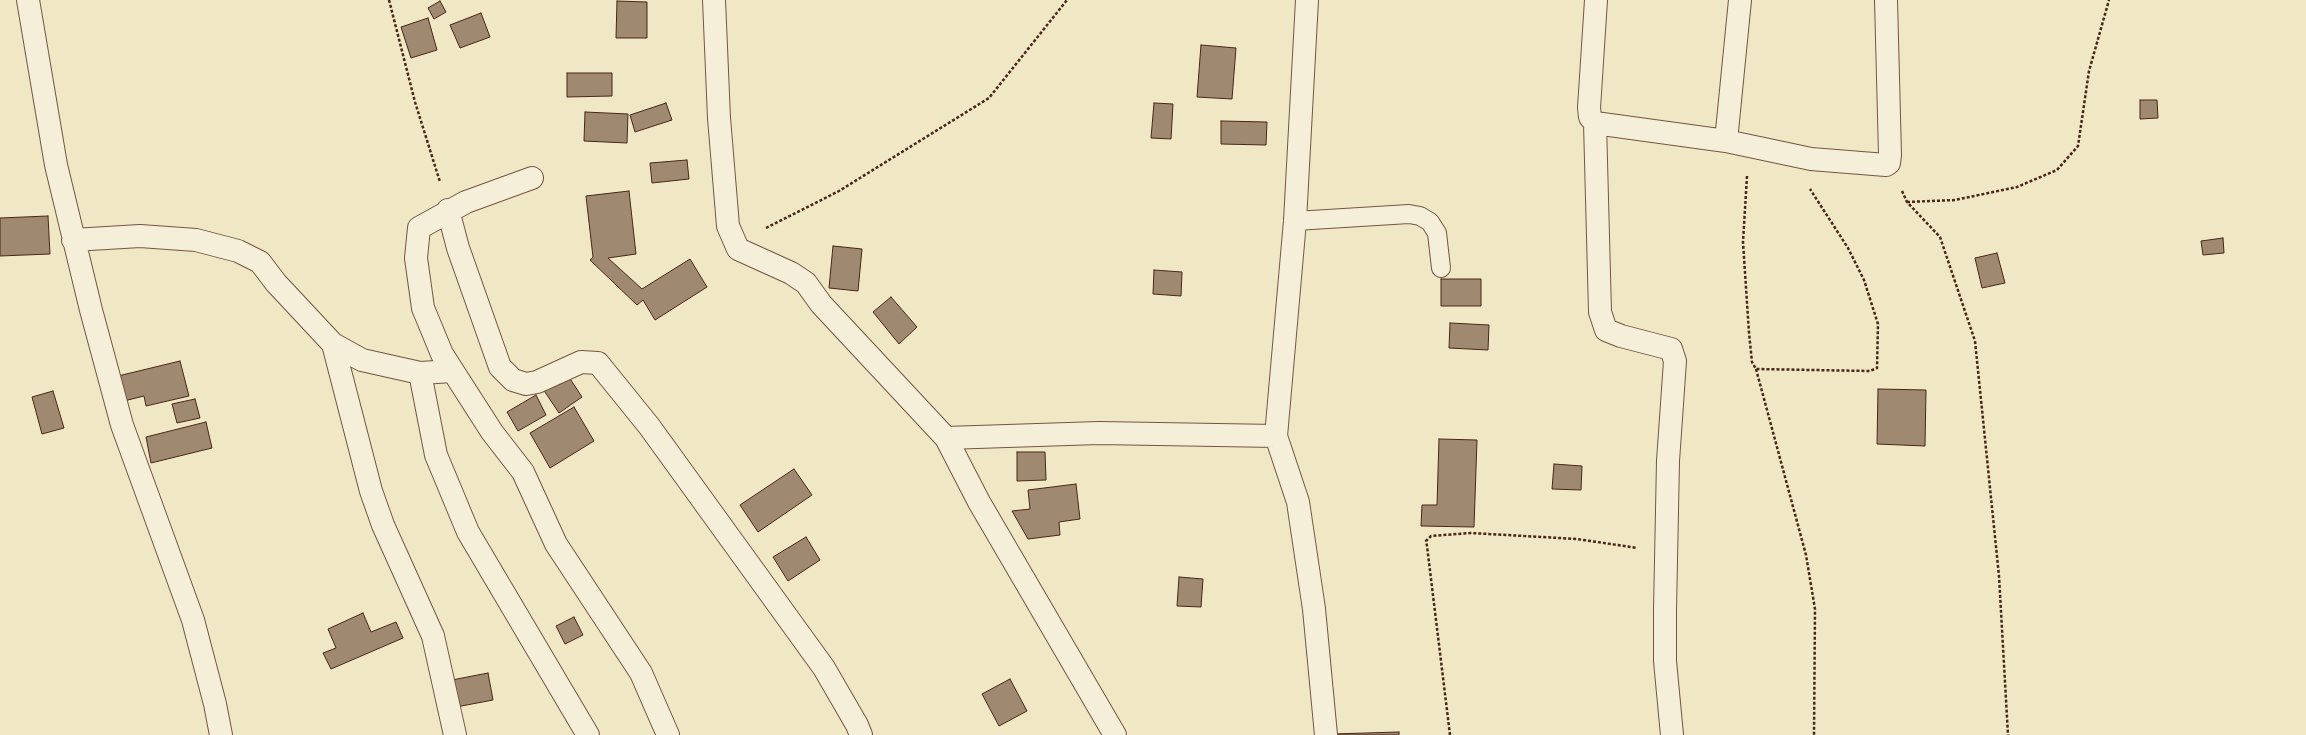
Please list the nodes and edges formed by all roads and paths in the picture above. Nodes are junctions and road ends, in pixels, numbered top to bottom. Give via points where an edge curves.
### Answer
1 (28, 0) edge
2 (389, 0) edge
3 (714, 0) edge
4 (1067, 0) edge
5 (1307, 0) edge
6 (1596, 0) edge
7 (1740, 0) edge
8 (1886, 0) edge
9 (2109, 0) edge
10 (1595, 123) junction
11 (1726, 141) junction
12 (1750, 145) junction
13 (1789, 154) junction
14 (1889, 163) junction
15 (532, 178) dead end
16 (1907, 202) junction
17 (448, 210) junction
18 (1295, 221) junction
19 (74, 240) junction
20 (738, 249) junction
21 (1441, 268) dead end
22 (333, 344) junction
23 (1756, 369) junction
24 (453, 371) junction
25 (420, 373) junction
26 (1276, 436) junction
27 (946, 438) junction
28 (1666, 553) junction
29 (221, 735) edge
30 (455, 735) edge
31 (588, 735) edge
32 (668, 735) edge
33 (861, 735) edge
34 (1115, 735) edge
35 (1326, 735) edge
36 (1450, 735) edge
37 (1672, 735) edge
38 (1814, 735) edge
39 (2008, 735) edge

1 - 19 street via 56,165
2 - 17 path via 415,102
3 - 20 street via 719,118 728,226
4 - 20 path via 989,98 839,191 752,235
5 - 18 street
6 - 10 street via 1589,108 1590,117
7 - 11 street
8 - 14 street
9 - 16 path via 2089,71 2078,146 2057,170 2017,186 1955,200
10 - 11 street
10 - 28 street via 1600,312 1606,330 1671,349 1675,360 1668,461
11 - 12 street
12 - 13 street
12 - 23 path via 1743,242 1749,333 1752,362
13 - 14 street via 1811,159
13 - 23 path via 1848,248 1864,280 1878,324 1877,368 1870,371
14 - 16 path
15 - 17 street
16 - 39 path via 1940,236 1975,341 1999,576
17 - 24 street via 419,228 416,258 423,308 442,354
17 - 33 street via 458,248 500,367 513,380 526,384 537,382 581,362 598,363 648,426 820,662
18 - 21 lane via 1409,214 1420,216 1430,222 1437,233
18 - 26 street
19 - 22 street via 140,236 196,240 238,250 260,262 276,283
19 - 29 street via 122,425 193,620
20 - 27 street via 791,273 806,283 821,304
22 - 25 street via 362,360
22 - 30 street via 371,491 383,525 433,636
23 - 38 path via 1806,555 1814,601
24 - 25 street
24 - 32 street via 492,432 523,472 556,544 641,673
25 - 31 street via 436,455 468,532
26 - 27 street via 1099,432
26 - 35 street via 1298,502 1314,609
27 - 34 street via 979,502
28 - 36 path via 1577,539 1471,533 1431,536 1426,541 1426,546
28 - 37 street via 1665,661

